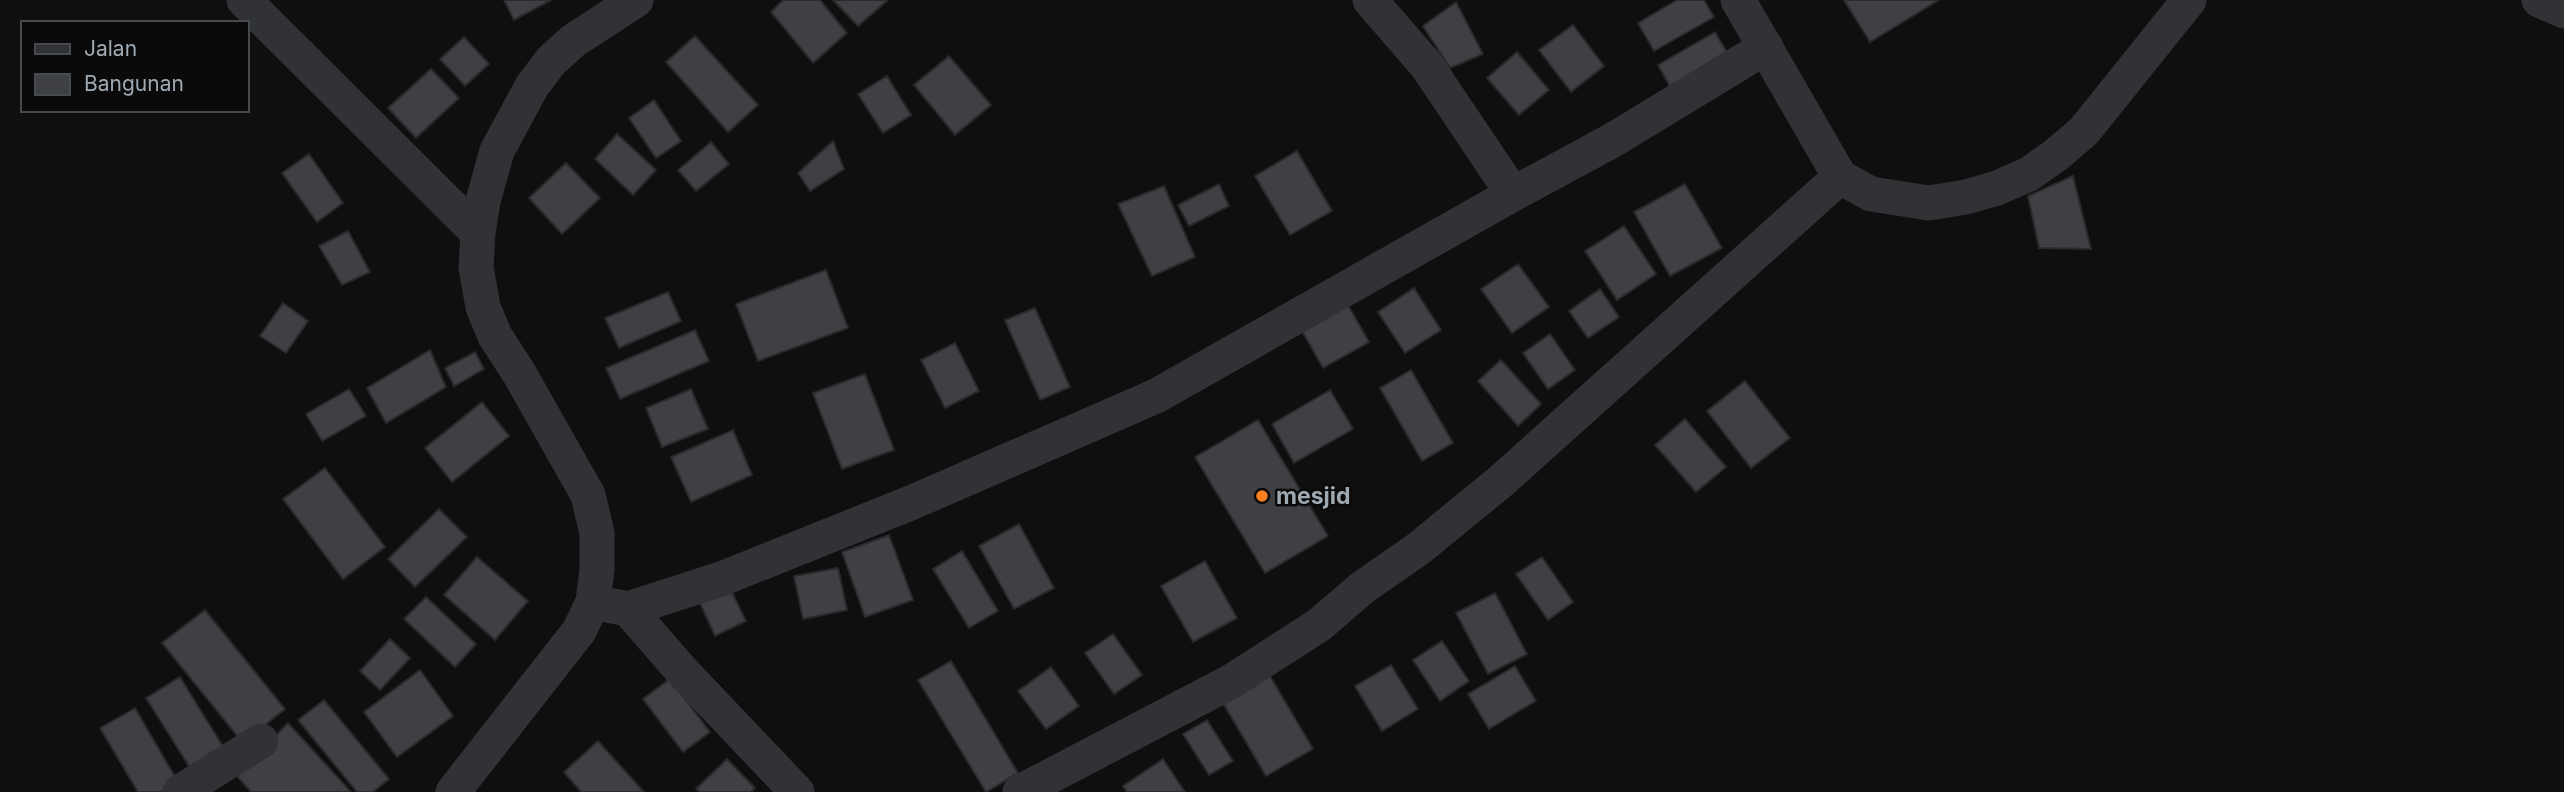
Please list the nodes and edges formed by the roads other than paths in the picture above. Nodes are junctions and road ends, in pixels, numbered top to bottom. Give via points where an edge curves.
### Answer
1 (244, 0) edge
2 (636, 0) edge
3 (1370, 0) edge
4 (1738, 0) edge
5 (2189, 0) edge
6 (2539, 0) edge
7 (2564, 10) edge
8 (1766, 47) junction
9 (1840, 177) junction
10 (1513, 194) junction
11 (478, 233) junction
12 (593, 602) junction
13 (628, 609) junction
14 (261, 741) dead end
15 (180, 792) edge
16 (453, 792) edge
17 (797, 792) edge
18 (1020, 792) edge

1 - 11 street
2 - 11 street via 573,41 532,86 497,151
3 - 10 street via 1427,66
4 - 8 street
5 - 9 street via 2084,131 2029,174 1966,197 1929,203 1871,194
6 - 7 street
8 - 9 street
8 - 10 street via 1613,140
9 - 18 street via 1500,482 1319,625 1232,681
10 - 13 street via 1156,396 820,541
11 - 12 street via 476,267 483,307 495,336 587,495 597,533
12 - 13 street
12 - 16 street via 579,631
13 - 17 street
14 - 15 street

